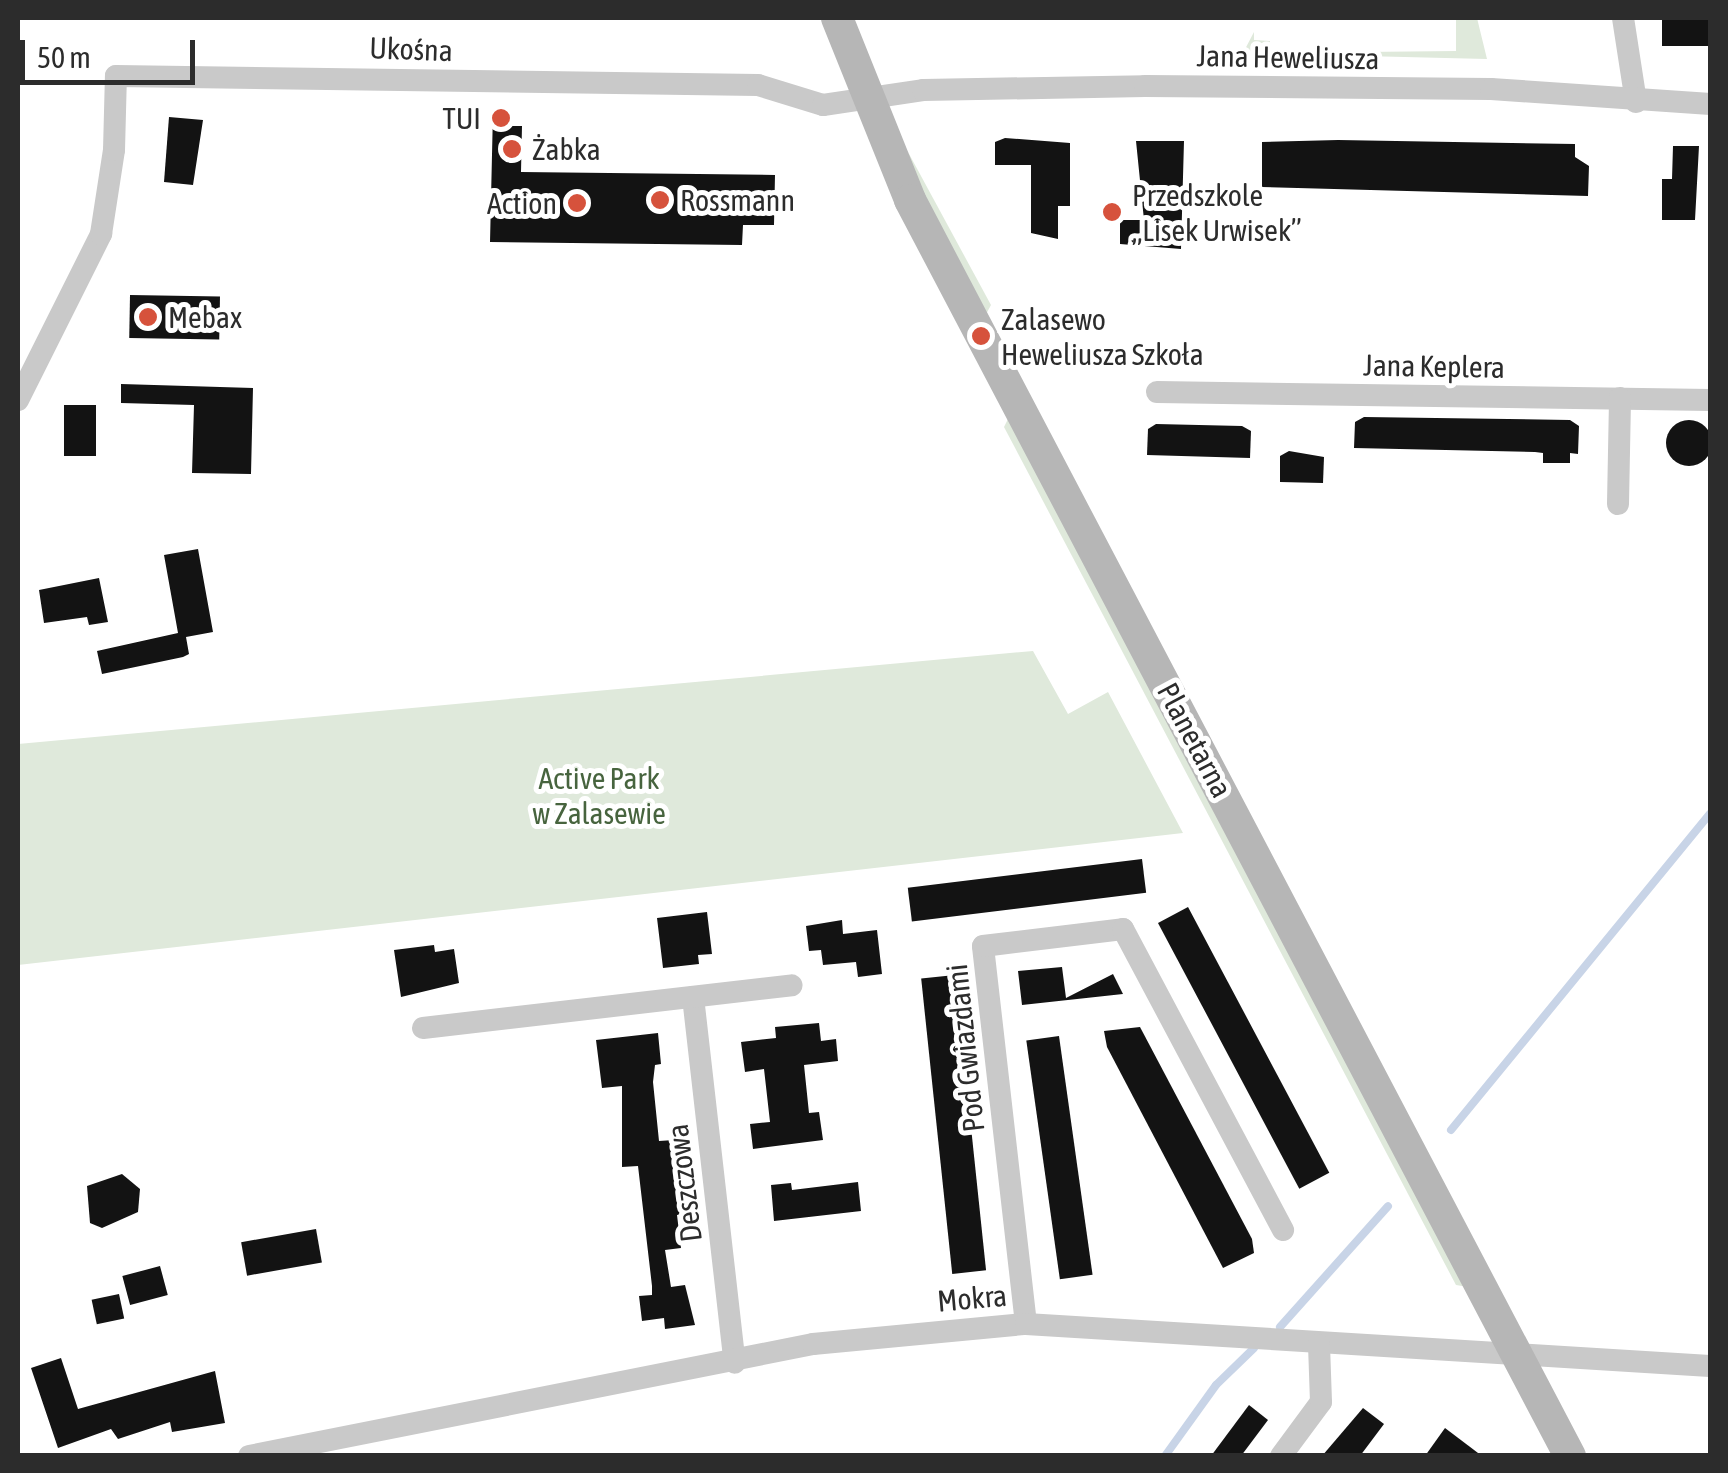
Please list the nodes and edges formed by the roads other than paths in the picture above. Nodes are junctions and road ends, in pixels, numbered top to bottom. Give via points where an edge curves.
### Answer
1 (837, 18) edge
2 (1623, 18) edge
3 (864, 98) junction
4 (1636, 102) junction
5 (1710, 104) edge
6 (1157, 392) dead end
7 (1620, 398) junction
8 (18, 400) edge
9 (1710, 400) edge
10 (1618, 504) dead end
11 (792, 985) dead end
12 (693, 997) junction
13 (422, 1028) dead end
14 (1284, 1230) dead end
15 (1026, 1324) junction
16 (1318, 1345) junction
17 (1518, 1354) junction
18 (735, 1363) junction
19 (1710, 1366) edge
20 (248, 1456) edge
21 (1282, 1456) edge
22 (1570, 1456) edge

1 - 3 street, Planetarna
2 - 4 street
3 - 4 street, Jana Heweliusza via 1005,87 1252,86 1492,89
3 - 8 street, Ukośna via 823,106 758,85 116,76 114,150 101,234
3 - 17 street, Planetarna via 910,200
4 - 5 street, Jana Heweliusza
6 - 7 street, Jana Keplera
7 - 9 street, Jana Keplera
7 - 10 street
11 - 12 street
12 - 13 street
12 - 18 street, Deszczowa
14 - 15 street, Pod Gwiazdami via 1123,929 984,946
15 - 16 street, Mokra
15 - 18 street, Mokra via 849,1339
16 - 17 street, Mokra
16 - 21 street via 1321,1402
17 - 19 street, Mokra
17 - 22 street, Planetarna
18 - 20 street, Mokra

